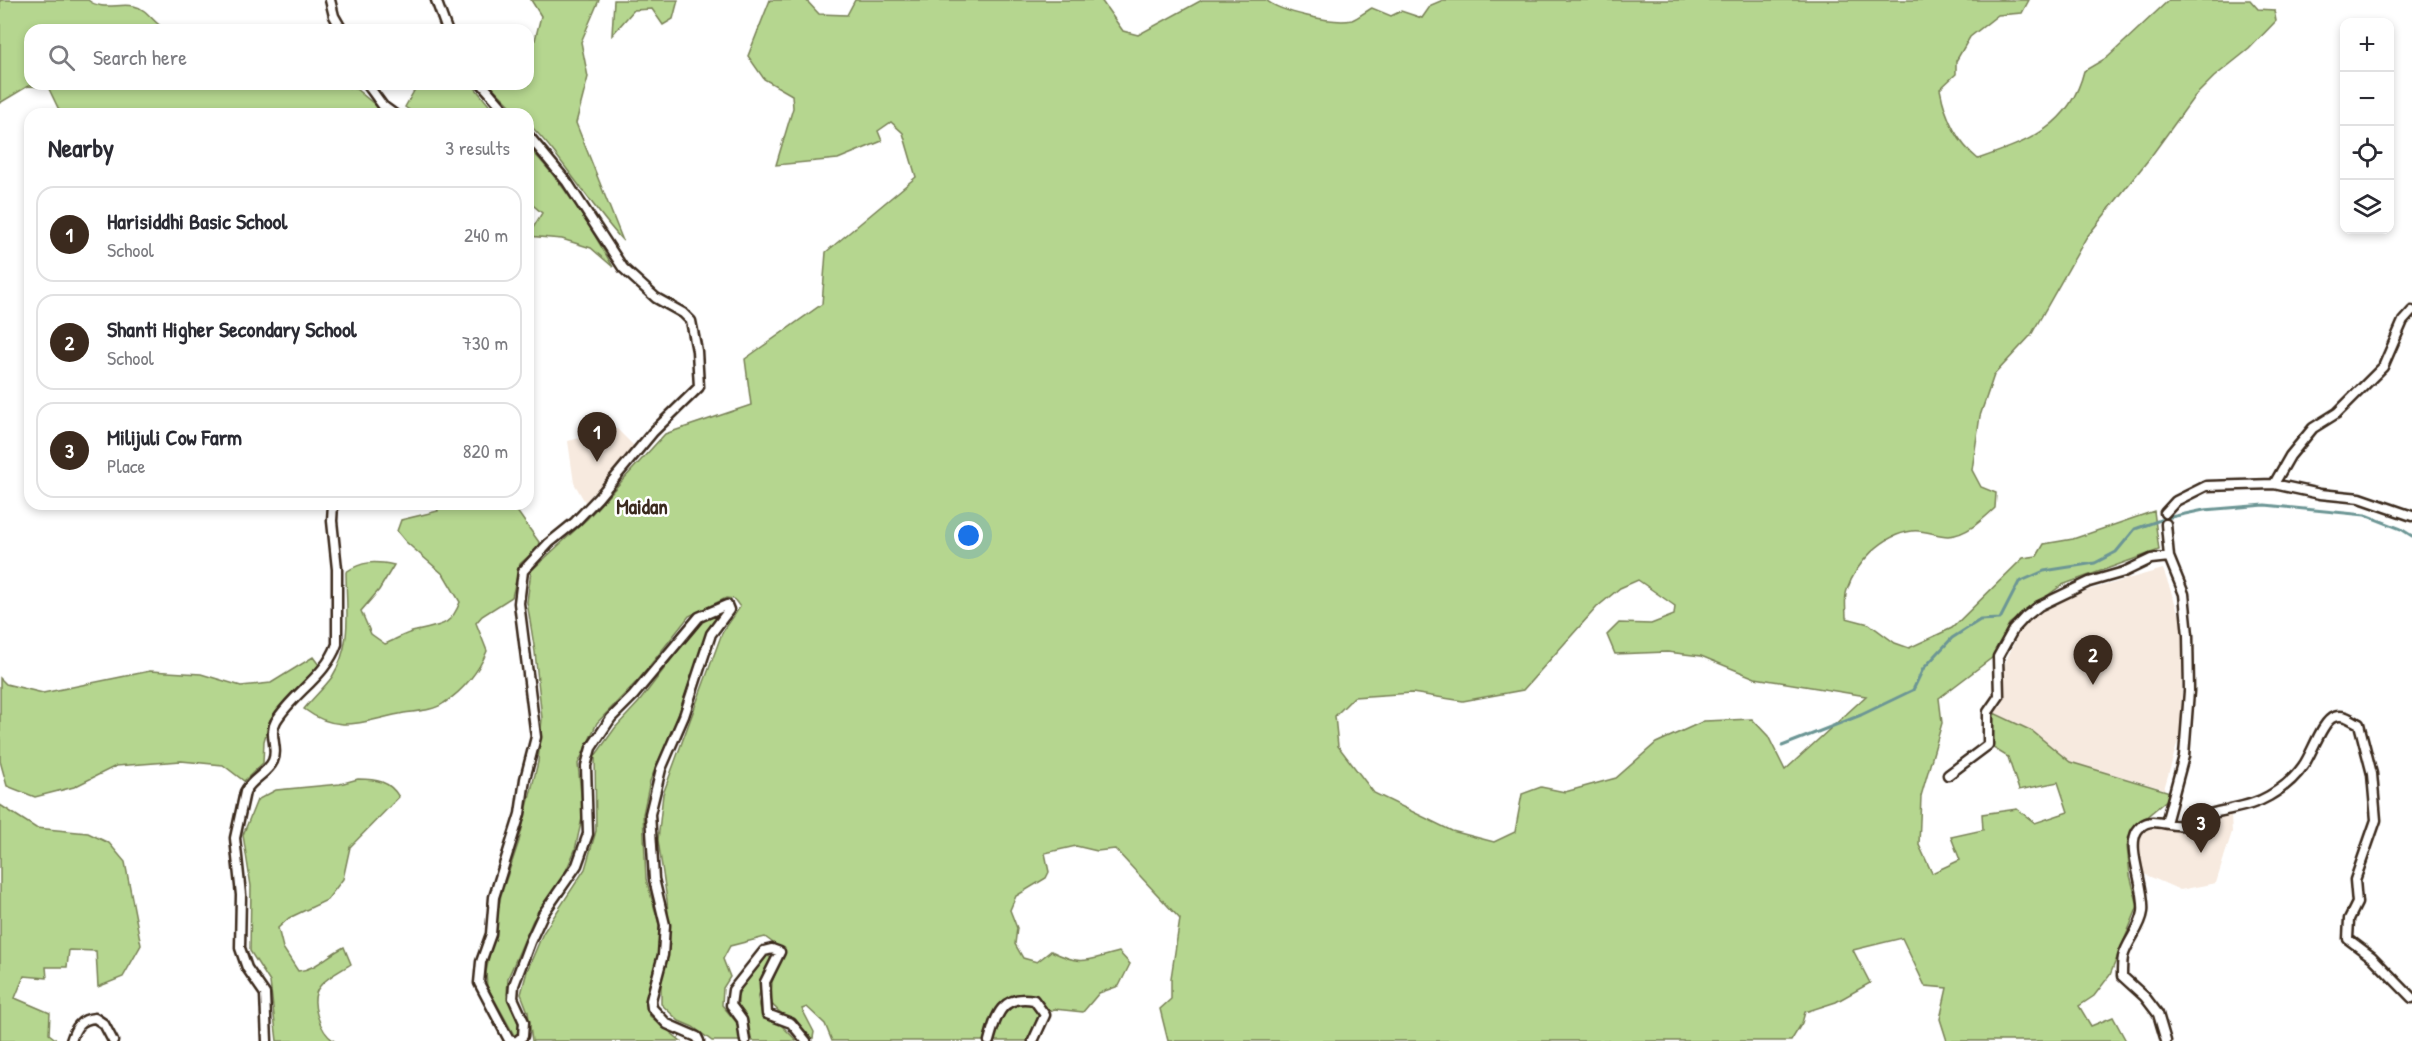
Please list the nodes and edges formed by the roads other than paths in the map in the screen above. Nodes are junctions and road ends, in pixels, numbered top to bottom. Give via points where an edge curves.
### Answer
1 (436, 0) edge
2 (328, 1) edge
3 (339, 24) edge
4 (445, 24) edge
5 (371, 90) edge
6 (487, 90) edge
7 (386, 108) edge
8 (503, 108) edge
9 (534, 142) edge
10 (2412, 311) edge
11 (2274, 484) junction
12 (333, 510) edge
13 (2165, 513) dead end
14 (2412, 516) edge
15 (2166, 524) dead end
16 (2169, 557) junction
17 (1948, 775) dead end
18 (2166, 823) junction
19 (2412, 998) edge
20 (71, 1041) edge
21 (113, 1041) edge
22 (267, 1041) edge
23 (515, 1041) edge
24 (699, 1041) edge
25 (745, 1041) edge
26 (806, 1041) edge
27 (989, 1041) edge
28 (1033, 1041) edge
29 (2166, 1041) edge

1 - 4 street
2 - 3 street
5 - 7 street
6 - 8 street
9 - 23 street via 567,182 623,268 656,298 691,321 699,387 653,432 598,498 523,571 519,603 536,737 520,814 494,897 491,934 481,962 479,983 509,1040
10 - 11 street via 2403,321 2383,367 2337,413 2313,428
11 - 13 street via 2206,486 2176,501
11 - 14 street via 2360,498
12 - 22 street via 337,644 326,665 274,723 274,760 244,792 235,838 241,896 240,948 247,968 265,994
15 - 16 street
16 - 17 street via 2151,559 2090,582 2039,606 2025,617 1998,657 1999,696 1988,712 1988,745
16 - 18 street via 2184,594 2189,691 2184,756
18 - 19 street via 2181,825 2267,797 2287,784 2303,766 2323,726 2332,717 2345,716 2359,724 2372,774 2376,820 2355,880 2357,903 2349,919 2348,939 2372,957
18 - 29 street via 2148,823 2138,829 2134,838 2143,913 2123,958 2122,976 2158,1014
20 - 21 street via 77,1026 94,1018 104,1024
23 - 24 street via 523,1036 524,1022 513,998 514,985 543,914 577,865 588,834 586,766 591,748 611,718 699,617 727,605 729,610 711,634 662,769 650,814 654,879 665,925 652,1008 668,1024
25 - 26 street via 742,1020 731,1005 734,990 764,951 772,949 780,952 765,982 767,1014 791,1023
27 - 28 street via 997,1014 1008,1002 1020,998 1034,1000 1045,1015

